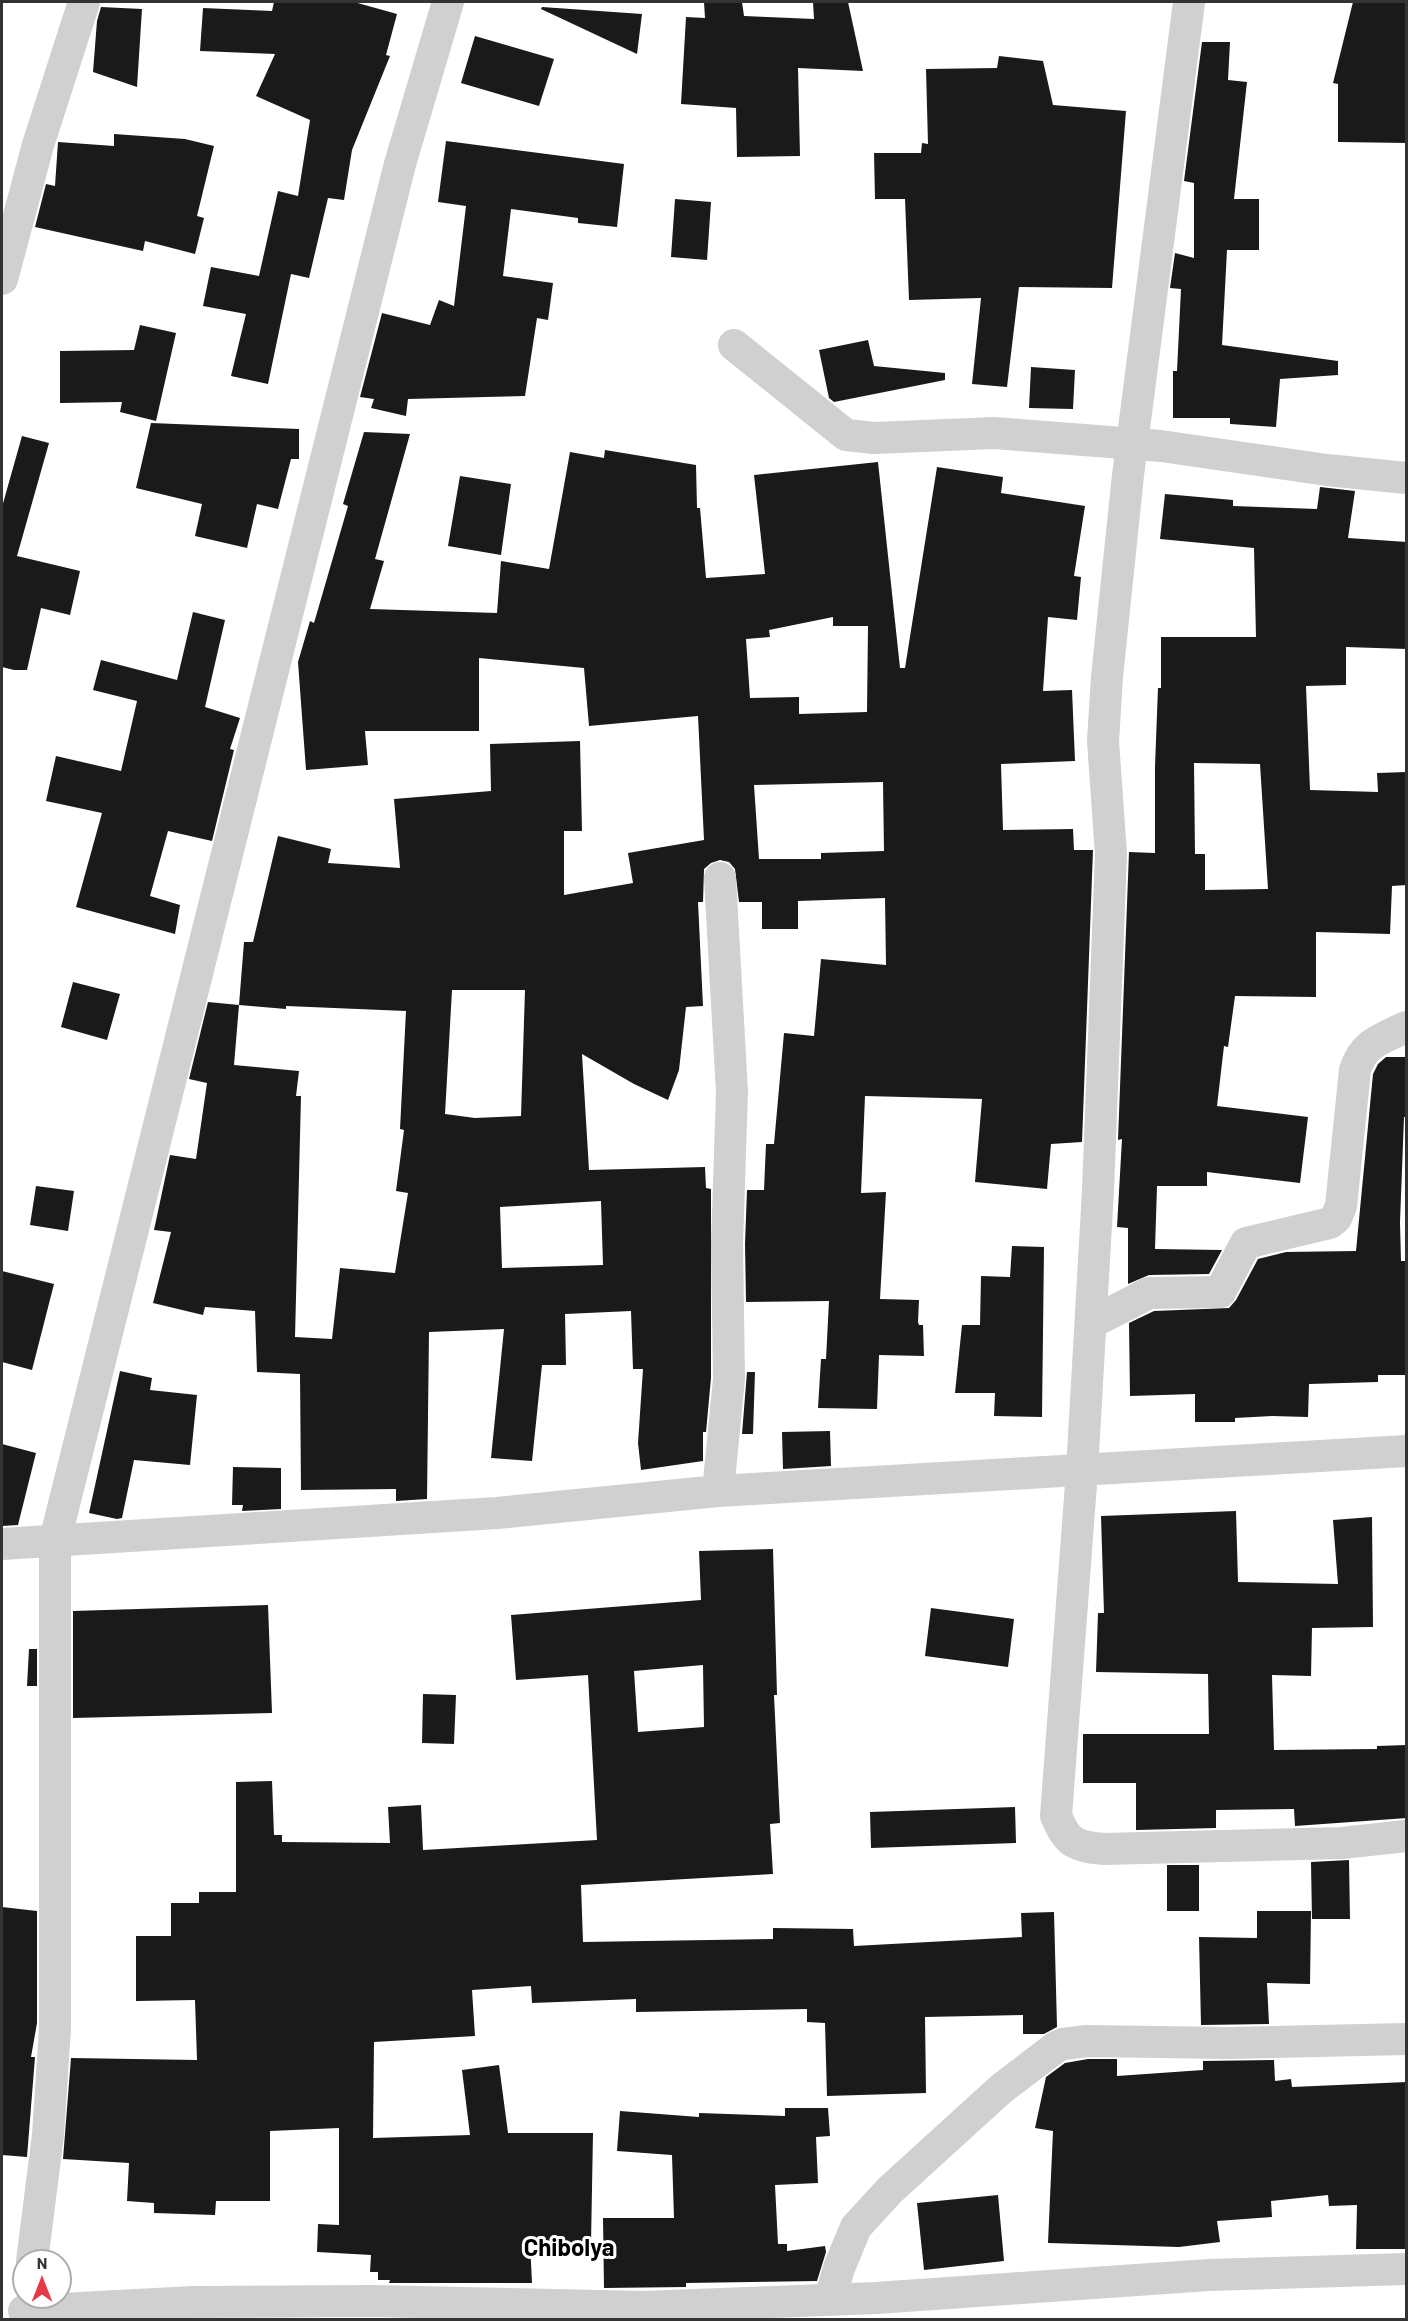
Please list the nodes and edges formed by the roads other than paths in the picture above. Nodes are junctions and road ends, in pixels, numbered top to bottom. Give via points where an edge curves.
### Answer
1 (84, 2) edge
2 (448, 2) edge
3 (1189, 2) edge
4 (2, 279) edge
5 (735, 345) dead end
6 (1132, 444) junction
7 (1407, 478) edge
8 (720, 878) dead end
9 (1407, 1027) edge
10 (1091, 1323) junction
11 (1407, 1451) edge
12 (1082, 1471) junction
13 (718, 1491) junction
14 (55, 1540) junction
15 (2, 1544) edge
16 (1407, 1836) edge
17 (1407, 2039) edge
18 (34, 2249) edge
19 (1407, 2269) edge
20 (830, 2299) junction
21 (72, 2307) edge
22 (372, 2310) edge

1 - 4 street via 38,145
2 - 14 street via 397,175
3 - 6 street
5 - 6 street via 846,435 874,438 994,433
6 - 7 street
6 - 10 street via 1103,741 1111,854
8 - 13 street via 732,1092 727,1244 729,1379
9 - 10 street via 1367,1047 1359,1059 1341,1206 1336,1218 1330,1223 1246,1243 1220,1292 1149,1293
10 - 12 street
11 - 12 street
12 - 13 street
12 - 16 street via 1056,1816 1064,1835 1079,1846 1104,1849 1342,1843
13 - 14 street via 497,1514
14 - 15 street
14 - 18 street via 55,2028 48,2135
17 - 20 street via 1063,2044 1001,2089 890,2190 856,2227
19 - 20 street via 1209,2276
20 - 22 street via 644,2307
21 - 22 street via 193,2302

